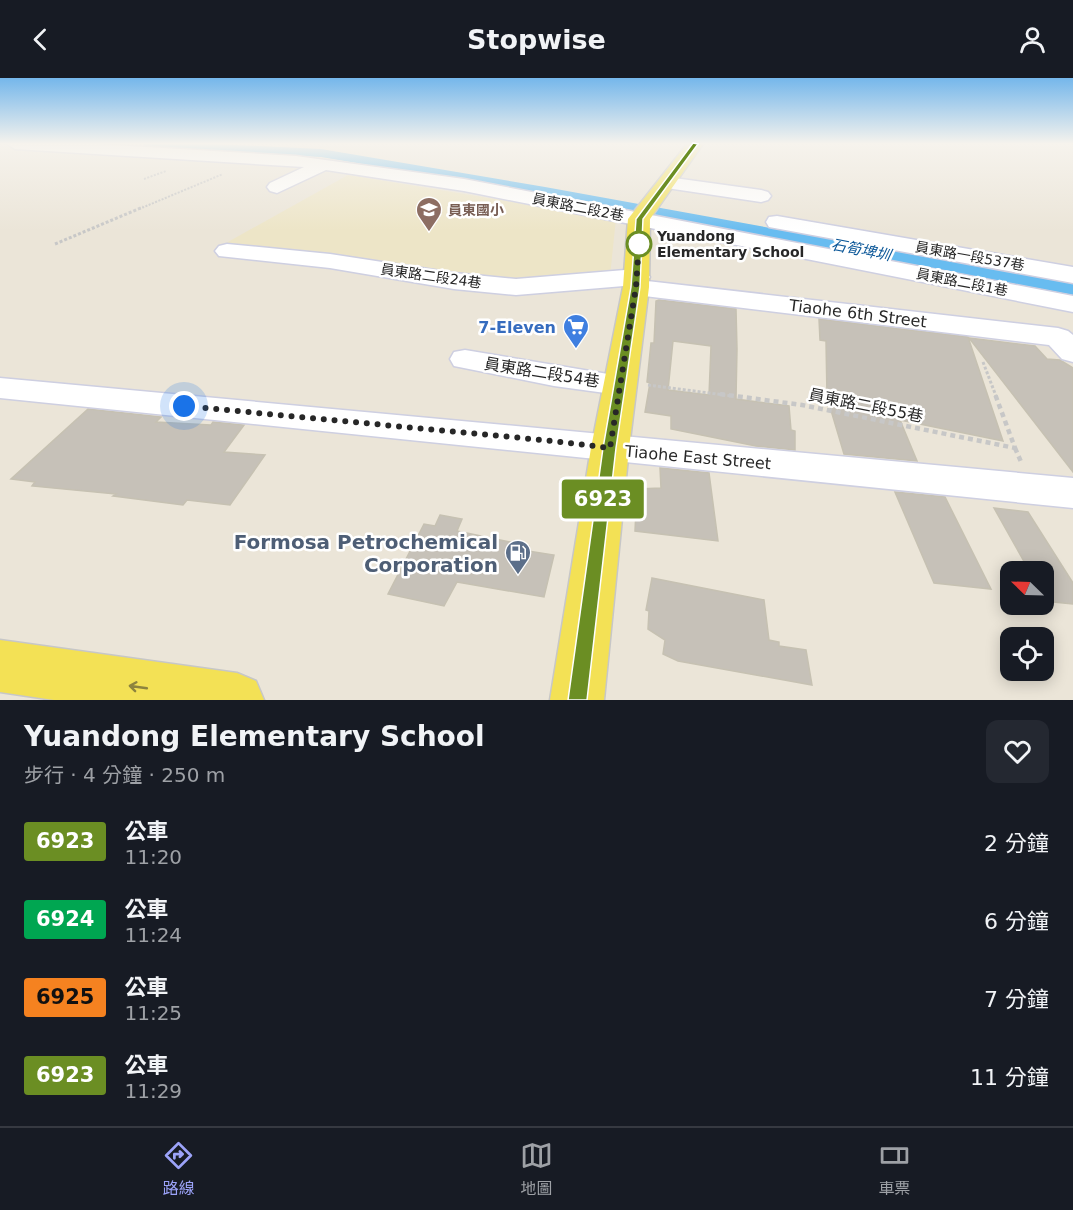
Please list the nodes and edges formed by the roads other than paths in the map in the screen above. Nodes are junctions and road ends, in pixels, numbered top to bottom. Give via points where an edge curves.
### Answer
1 (306, 173) edge
2 (380, 173) edge
3 (476, 173) edge
4 (674, 173) edge
5 (667, 183) junction
6 (277, 187) dead end
7 (573, 189) dead end
8 (761, 196) dead end
9 (641, 206) junction
10 (700, 209) dead end
11 (758, 219) dead end
12 (227, 251) dead end
13 (1073, 275) edge
14 (636, 282) junction
15 (1073, 304) edge
16 (1073, 352) edge
17 (465, 359) dead end
18 (620, 384) junction
19 (0, 388) edge
20 (610, 448) junction
21 (1073, 493) edge
22 (0, 666) edge
23 (237, 700) edge
24 (577, 700) edge

1 - 6 street
2 - 9 street, 員東路二段2巷
3 - 7 street
4 - 5 main road
5 - 8 street
5 - 9 main road
9 - 10 street
9 - 14 main road
9 - 15 street, 員東路二段1巷
11 - 13 street, 員東路一段537巷
12 - 14 street, 員東路二段24巷 via 516,287
14 - 16 street, Tiaohe 6th Street via 1058,337
14 - 18 main road
17 - 18 street, 員東路二段54巷
18 - 20 main road
19 - 20 street, Tiaohe East Street
20 - 21 street, Tiaohe East Street
20 - 24 main road
23 -> 22 main road

